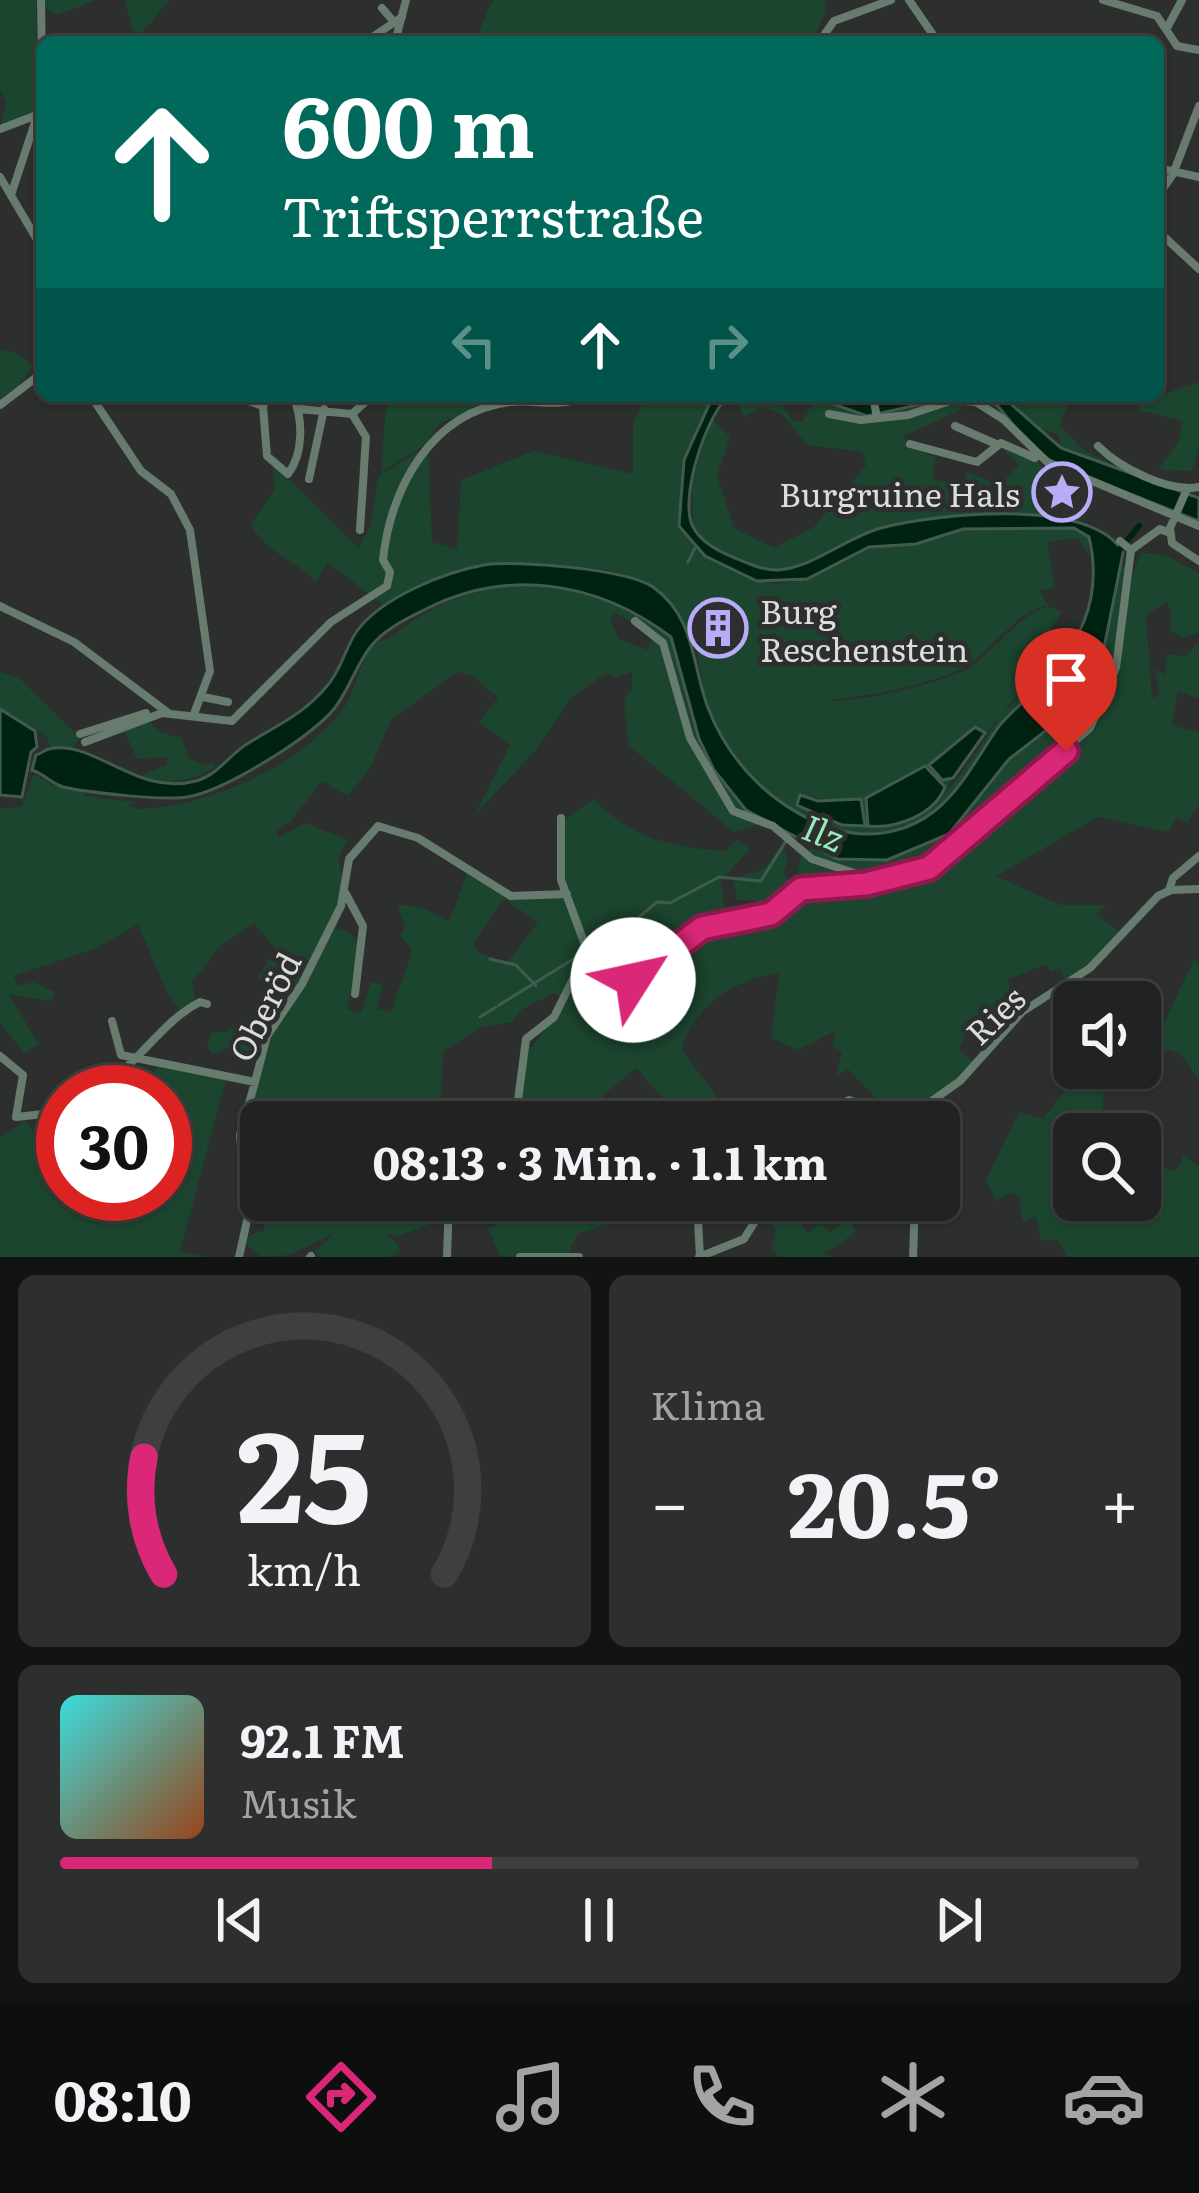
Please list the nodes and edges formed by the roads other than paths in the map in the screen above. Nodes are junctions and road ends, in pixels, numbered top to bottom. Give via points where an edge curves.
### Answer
1 (41, 0) edge
2 (406, 0) edge
3 (891, 0) edge
4 (909, 0) edge
5 (1103, 0) edge
6 (1183, 0) edge
7 (382, 8) dead end
8 (399, 19) junction
9 (1167, 28) junction
10 (42, 36) edge
11 (374, 36) edge
12 (396, 36) edge
13 (823, 36) edge
14 (934, 36) edge
15 (1199, 50) edge
16 (1199, 106) edge
17 (36, 115) edge
18 (36, 120) edge
19 (0, 129) edge
20 (1164, 170) edge
21 (1173, 174) junction
22 (0, 177) edge
23 (1199, 177) edge
24 (1164, 187) edge
25 (11, 195) junction
26 (36, 238) edge
27 (1164, 238) edge
28 (1199, 269) edge
29 (36, 378) edge
30 (95, 402) edge
31 (251, 402) edge
32 (265, 402) edge
33 (296, 402) edge
34 (364, 402) edge
35 (568, 402) edge
36 (874, 402) edge
37 (957, 402) edge
38 (972, 402) edge
39 (0, 405) edge
40 (263, 406) junction
41 (300, 409) junction
42 (324, 409) junction
43 (352, 413) junction
44 (829, 414) dead end
45 (876, 417) junction
46 (955, 427) dead end
47 (910, 444) dead end
48 (996, 444) junction
49 (1098, 446) dead end
50 (1042, 460) junction
51 (309, 479) dead end
52 (1199, 487) edge
53 (1186, 490) junction
54 (1175, 514) junction
55 (1199, 526) edge
56 (360, 530) dead end
57 (1171, 533) junction
58 (1199, 561) edge
59 (0, 606) edge
60 (635, 621) dead end
61 (203, 698) junction
62 (227, 702) dead end
63 (163, 710) junction
64 (194, 714) junction
65 (82, 738) dead end
66 (561, 818) dead end
67 (1199, 856) edge
68 (892, 876) junction
69 (1169, 890) junction
70 (1199, 890) edge
71 (345, 892) junction
72 (567, 894) junction
73 (586, 973) junction
74 (355, 994) dead end
75 (207, 1004) dead end
76 (112, 1021) dead end
77 (0, 1056) edge
78 (138, 1059) junction
79 (129, 1065) edge
80 (255, 1082) junction
81 (938, 1100) edge
82 (517, 1101) edge
83 (36, 1115) edge
84 (448, 1221) edge
85 (698, 1221) edge
86 (755, 1221) edge
87 (914, 1221) edge
88 (239, 1257) edge
89 (447, 1257) edge
90 (520, 1257) edge
91 (577, 1257) edge
92 (699, 1257) edge
93 (913, 1257) edge

1 - 10 street
2 - 8 street
3 - 13 street via 834,21
4 - 14 street
5 - 9 street via 1151,13
6 - 9 street
7 - 8 street
8 - 11 street
8 - 12 street
9 - 15 street via 1178,46
16 - 21 street
17 - 19 street
18 - 25 street
20 - 21 street
21 - 23 street
21 - 24 street
22 - 25 street
25 - 26 street
27 - 28 street
29 - 39 street
30 - 61 street via 190,530 210,671
31 - 40 street
32 - 40 street
33 - 41 street
34 - 43 street
35 - 64 street via 502,404 428,444 390,520 387,586 331,622 232,721
36 - 45 street
37 - 45 street
38 - 50 street via 998,415
40 - 41 street via 267,456 288,475
41 - 42 street
42 - 43 street
42 - 51 street
43 - 56 street via 367,442
44 - 45 street
46 - 48 street
47 - 48 street via 977,462
48 - 50 street
49 - 53 street
50 - 54 street
52 - 53 street
53 - 54 street
54 - 55 street
54 - 57 street
57 - 58 street via 1174,547
57 - 68 street via 1160,529 1125,545 1116,668 1082,738 929,868
59 - 63 street via 50,628
60 - 68 street via 663,643 690,738 733,811 772,826 812,859
61 - 62 street
61 - 64 street
63 - 64 street
63 - 65 street
66 - 72 street via 557,850
67 - 69 street, Ries
68 - 73 street via 801,889 771,914 708,926 633,980
69 - 70 street
69 - 81 street, Ries via 1084,973 1016,1017
71 - 72 street, Oberöd via 349,860 379,826 418,838 512,896
71 - 74 street via 363,926
71 - 80 street, Oberöd via 302,984 267,1036
72 - 73 street via 588,952
73 - 82 street via 574,976 554,1017 529,1035
75 - 78 street, Oberöd via 180,1013
76 - 78 street via 118,1053
77 - 83 street via 23,1075 16,1117
78 - 79 street
78 - 80 street, Oberöd
80 - 88 street via 240,1135 248,1216
84 - 89 street
85 - 92 street
86 - 92 street via 744,1239
87 - 93 street
90 - 91 street

